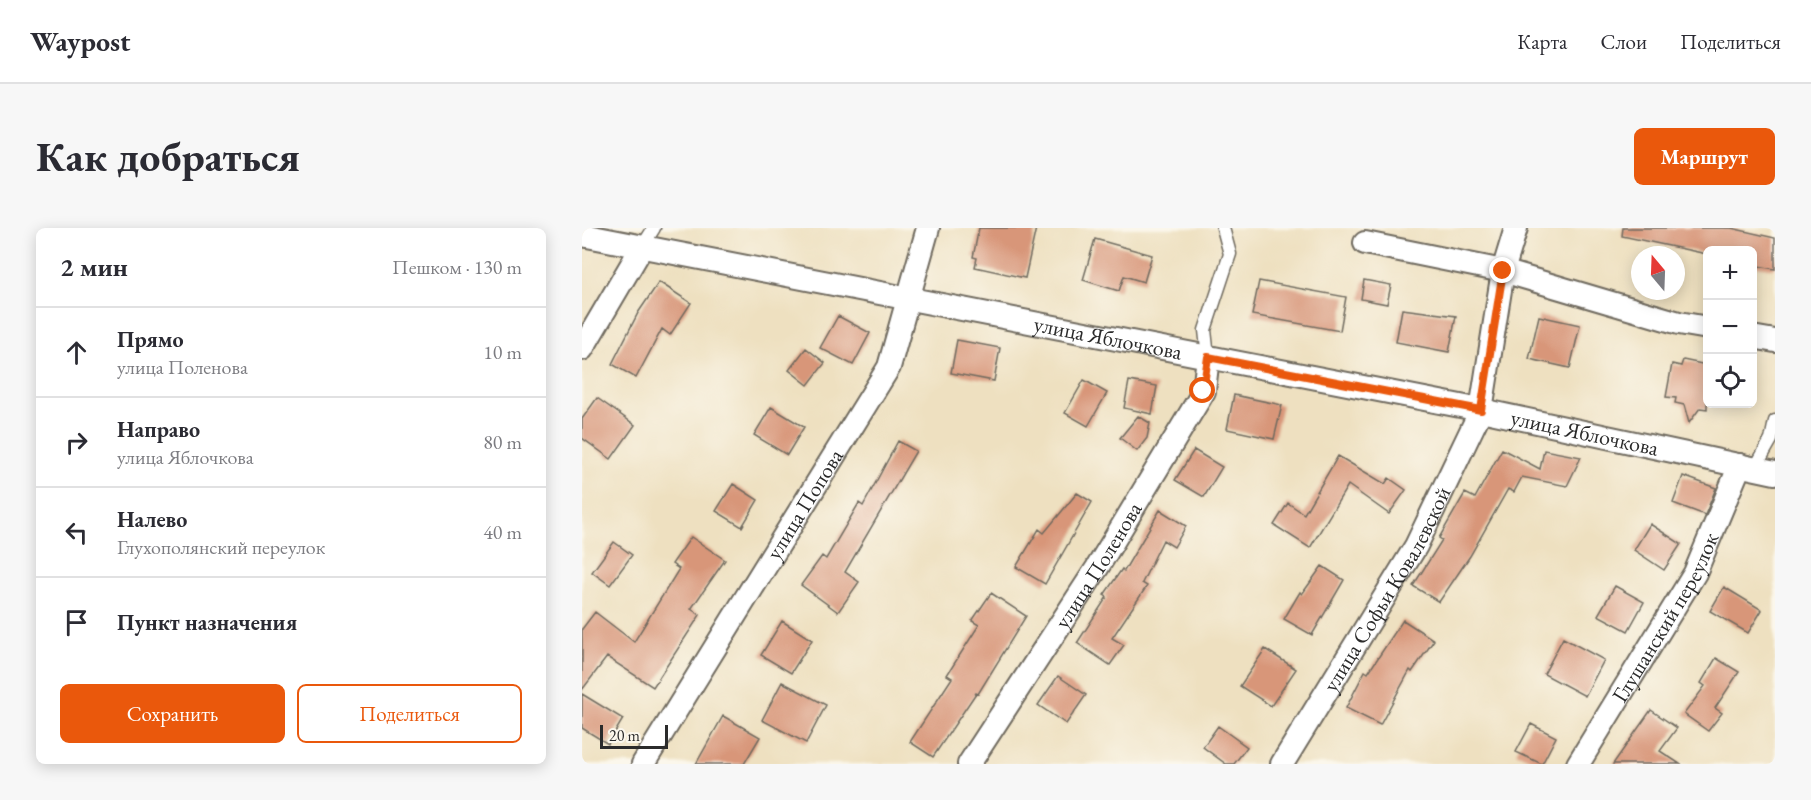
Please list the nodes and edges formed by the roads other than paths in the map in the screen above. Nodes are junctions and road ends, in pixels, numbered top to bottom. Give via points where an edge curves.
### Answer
1 (654, 228) edge
2 (928, 228) edge
3 (1223, 228) edge
4 (1516, 228) edge
5 (582, 235) edge
6 (1365, 243) dead end
7 (642, 247) junction
8 (1503, 271) junction
9 (909, 300) junction
10 (1703, 327) edge
11 (1757, 338) edge
12 (1775, 341) edge
13 (582, 349) edge
14 (1208, 357) junction
15 (1481, 410) junction
16 (1775, 421) edge
17 (1757, 469) edge
18 (643, 764) edge
19 (969, 764) edge
20 (1282, 764) edge
21 (1578, 764) edge

1 - 7 lane
2 - 9 street, улица Попова
3 - 14 lane via 1230,254 1205,330
4 - 8 street, улица Софьи Ковалевской
5 - 7 street, улица Яблочкова
6 - 8 street
7 - 9 street, улица Яблочкова
7 - 13 street
8 - 10 street
8 - 15 street, улица Софьи Ковалевской
9 - 14 street, улица Яблочкова
9 - 18 street, улица Попова via 889,367
11 - 12 street
14 - 15 street, улица Яблочкова
14 - 19 street, улица Поленова via 1203,391 1097,568
15 - 17 street, улица Яблочкова
15 - 20 street, улица Софьи Ковалевской via 1416,546
16 - 17 lane
17 - 21 street, Глушанский переулок

